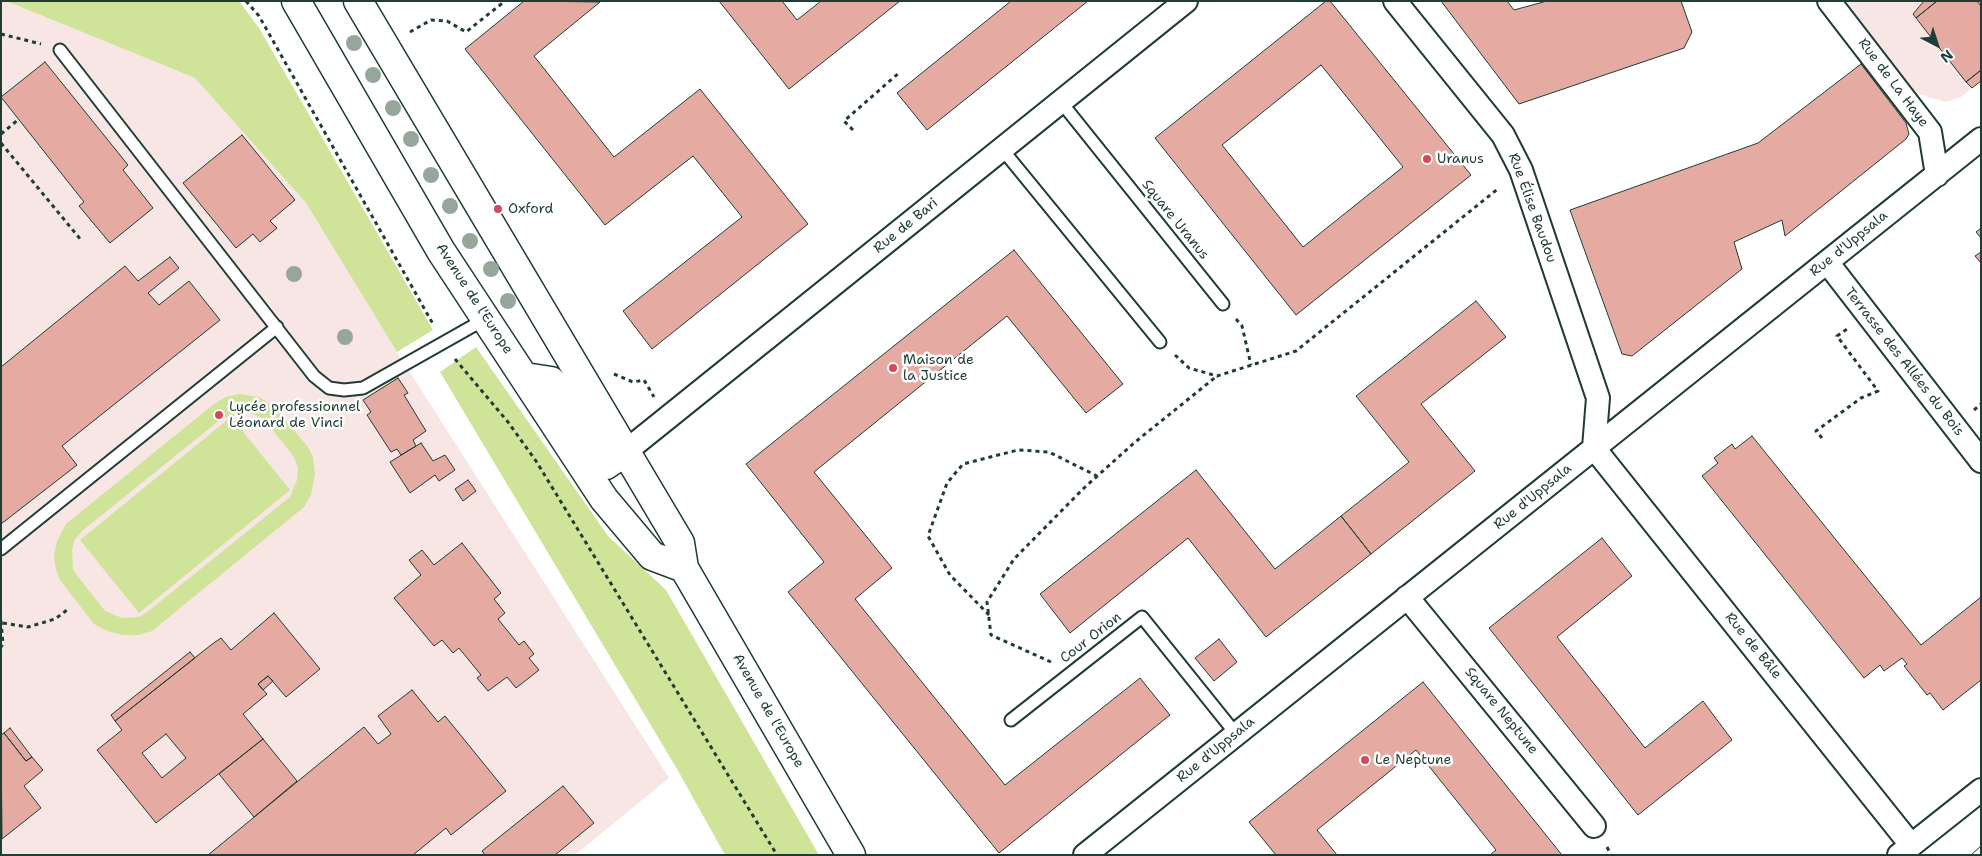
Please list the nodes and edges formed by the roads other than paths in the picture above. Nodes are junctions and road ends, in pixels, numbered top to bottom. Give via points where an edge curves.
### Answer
1 (296, 1) edge
2 (358, 1) edge
3 (1186, 1) edge
4 (1395, 1) edge
5 (1830, 1) edge
6 (60, 50) road end
7 (1060, 102) junction
8 (1981, 139) edge
9 (1002, 149) junction
10 (1937, 174) junction
11 (1827, 262) junction
12 (1223, 304) road end
13 (486, 318) junction
14 (277, 327) junction
15 (1160, 342) road end
16 (525, 377) junction
17 (1594, 448) junction
18 (625, 452) junction
19 (1981, 461) edge
20 (1, 549) edge
21 (684, 568) junction
22 (1407, 597) junction
23 (1011, 720) dead end
24 (1236, 734) junction
25 (1981, 790) edge
26 (1594, 826) dead end
27 (1905, 850) edge
28 (851, 855) edge
29 (1085, 855) edge

1 - 13 main road, Avenue de l'Europe via 441,251
2 - 18 main road, Avenue de l'Europe
3 - 7 street, Rue de Bari
4 - 17 street, Rue Élise Baudou via 1503,135 1521,170 1598,398
5 - 10 street, Rue de La Haye via 1930,132
6 - 14 lane
7 - 9 street, Rue de Bari
7 - 12 lane, Square Uranus
8 - 10 street, Rue d'Uppsala
9 - 15 lane
9 - 18 street, Rue de Bari
10 - 11 street, Rue d'Uppsala
11 - 17 street, Rue d'Uppsala
11 - 19 street, Terrasse des Allées du Bois
13 - 14 lane via 363,388 344,390 329,388 314,376
13 - 16 main road, Avenue de l'Europe
14 - 20 lane
16 - 18 main road via 551,381 606,465
16 - 21 main road, Avenue de l'Europe via 610,506 652,556
17 - 22 street, Rue d'Uppsala
17 - 27 street, Rue de Bâle
18 - 21 main road, Avenue de l'Europe via 680,543
21 - 28 main road, Avenue de l'Europe
22 - 24 street, Rue d'Uppsala
22 - 26 street, Square Neptune
23 - 24 lane, Cour Orion via 1142,617
24 - 29 street, Rue d'Uppsala
25 - 27 street

